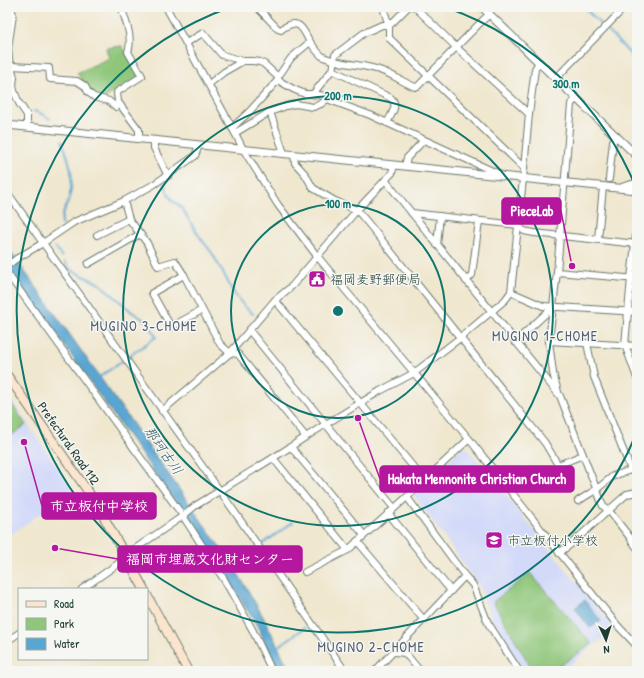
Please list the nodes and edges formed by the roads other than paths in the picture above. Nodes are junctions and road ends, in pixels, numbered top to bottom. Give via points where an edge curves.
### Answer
1 (11, 7) edge
2 (123, 7) edge
3 (166, 7) edge
4 (257, 7) edge
5 (383, 7) edge
6 (408, 7) edge
7 (415, 7) edge
8 (482, 7) edge
9 (625, 7) edge
10 (632, 7) edge
11 (637, 12) edge
12 (490, 14) junction
13 (389, 26) junction
14 (310, 42) junction
15 (186, 43) junction
16 (457, 48) junction
17 (334, 60) junction
18 (243, 61) junction
19 (539, 62) junction
20 (11, 66) junction
21 (332, 70) junction
22 (429, 76) junction
23 (278, 78) junction
24 (556, 79) junction
25 (209, 84) junction
26 (313, 94) junction
27 (576, 98) junction
28 (327, 99) junction
29 (120, 105) junction
30 (270, 112) junction
31 (529, 114) junction
32 (387, 123) junction
33 (7, 125) edge
34 (27, 127) junction
35 (234, 130) junction
36 (617, 136) junction
37 (139, 139) junction
38 (154, 140) junction
39 (424, 140) junction
40 (199, 145) junction
41 (244, 149) junction
42 (284, 153) junction
43 (294, 155) junction
44 (637, 156) edge
45 (394, 165) junction
46 (405, 166) junction
47 (524, 168) junction
48 (168, 176) junction
49 (504, 177) junction
50 (523, 179) junction
51 (609, 179) dead end
52 (385, 180) junction
53 (565, 183) junction
54 (637, 183) edge
55 (603, 187) junction
56 (619, 188) junction
57 (637, 190) edge
58 (7, 192) edge
59 (124, 200) junction
60 (357, 210) junction
61 (412, 213) junction
62 (440, 216) junction
63 (129, 219) junction
64 (479, 221) junction
65 (518, 225) junction
66 (637, 227) edge
67 (140, 234) junction
68 (97, 235) dead end
69 (560, 236) junction
70 (598, 240) junction
71 (43, 243) junction
72 (636, 244) edge
73 (437, 245) junction
74 (317, 256) junction
75 (88, 264) dead end
76 (7, 266) edge
77 (556, 272) junction
78 (7, 273) edge
79 (184, 275) junction
80 (634, 278) edge
81 (466, 281) junction
82 (511, 292) junction
83 (275, 300) junction
84 (553, 307) junction
85 (202, 310) junction
86 (628, 311) junction
87 (491, 312) junction
88 (637, 312) edge
89 (249, 330) junction
90 (460, 338) junction
91 (515, 342) junction
92 (549, 342) junction
93 (587, 344) junction
94 (625, 345) junction
95 (637, 346) edge
96 (230, 353) junction
97 (414, 373) junction
98 (7, 375) edge
99 (637, 378) edge
100 (560, 396) junction
101 (360, 402) junction
102 (162, 411) junction
103 (326, 424) junction
104 (306, 437) junction
105 (469, 439) junction
106 (291, 447) junction
107 (583, 455) junction
108 (273, 458) junction
109 (634, 469) edge
110 (424, 480) junction
111 (597, 489) junction
112 (220, 491) junction
113 (637, 492) edge
114 (407, 497) junction
115 (578, 501) dead end
116 (394, 508) junction
117 (609, 510) junction
118 (388, 513) junction
119 (183, 516) junction
120 (364, 535) junction
121 (635, 539) edge
122 (357, 541) junction
123 (637, 547) edge
124 (348, 550) junction
125 (559, 552) junction
126 (126, 555) junction
127 (305, 572) dead end
128 (465, 576) junction
129 (83, 588) edge
130 (143, 588) edge
131 (451, 591) junction
132 (148, 597) edge
133 (424, 620) junction
134 (18, 634) edge
135 (7, 641) edge
136 (637, 646) edge
137 (394, 652) junction
138 (188, 671) edge
139 (272, 671) edge
140 (345, 671) edge
141 (375, 671) edge
142 (420, 671) edge
143 (519, 671) edge

1 - 20 street via 13,15 8,48
2 - 29 street via 130,35 128,52 142,76 117,92
3 - 15 street
4 - 14 street via 278,29 298,25
5 - 13 street
6 - 13 street
7 - 16 street
8 - 12 street
9 - 24 street
10 - 11 street
12 - 16 street
12 - 19 street
13 - 17 street via 382,25 364,33 335,55
13 - 22 street via 389,38
14 - 17 street via 322,55
14 - 23 street via 291,58
15 - 18 street via 203,33 222,55
15 - 25 street
16 - 22 street
16 - 31 street
17 - 21 street
17 - 22 street via 381,70 415,86
18 - 23 street via 264,64
18 - 25 street
19 - 24 street
19 - 31 street via 535,69
20 - 29 street via 49,68 50,79 77,81 94,97 109,101 116,107
20 - 34 street via 14,91 26,115
21 - 26 street
21 - 32 street via 391,98 395,108
22 - 47 street
23 - 26 street via 293,89
23 - 35 street
24 - 27 street
25 - 35 street
26 - 28 street via 325,96
27 - 36 street
27 - 53 street via 571,104
28 - 30 street via 313,106 296,104
28 - 32 street
29 - 37 street via 139,130
30 - 35 street
30 - 42 street
31 - 47 street
32 - 39 street
33 - 34 street
34 - 37 street
35 - 41 street
36 - 44 street
36 - 51 street via 613,140
37 - 38 street
38 - 40 street
38 - 48 street via 154,148
39 - 46 street via 407,158
39 - 49 street
40 - 41 street
40 - 48 street via 195,156
41 - 42 street
41 - 74 street via 278,205
42 - 43 street
43 - 45 street
43 - 60 street via 295,163 313,188
45 - 46 street
45 - 52 street via 392,173
46 - 49 street
47 - 50 street
48 - 59 street
49 - 50 street
50 - 53 street
50 - 65 street
52 - 60 street
52 - 61 street
53 - 55 street
53 - 69 street
54 - 56 street
55 - 56 street
55 - 70 street
56 - 57 street
58 - 71 street
59 - 63 street
59 - 71 street via 74,222
60 - 74 street
60 - 90 street
61 - 62 street
61 - 73 street
62 - 64 street
62 - 73 street
63 - 67 street
63 - 68 street
64 - 65 street
64 - 81 street via 472,275
65 - 69 street via 534,234
65 - 82 street
66 - 72 street
67 - 75 street
67 - 79 street via 158,266 175,261
69 - 70 street
69 - 77 street
70 - 72 street
71 - 76 street
71 - 102 street
72 - 80 street
73 - 81 street
74 - 83 street via 292,286
74 - 97 street
77 - 80 street
77 - 84 street
78 - 119 street
79 - 85 street
79 - 85 street via 152,293 172,327
80 - 86 street
81 - 87 street
82 - 84 street via 542,306
82 - 87 street
83 - 89 street
83 - 101 street
84 - 86 street
84 - 91 street
84 - 92 street
85 - 96 street via 220,344
86 - 88 street
86 - 94 street
87 - 90 street
87 - 91 street
89 - 96 street
89 - 103 street
90 - 97 street
90 - 107 street via 545,443 558,465
91 - 100 street
92 - 93 street
92 - 100 street via 553,373
93 - 94 street
93 - 109 street via 594,377
94 - 95 street
94 - 99 street
96 - 102 street
96 - 104 street via 238,354
97 - 101 street
97 - 105 street
98 - 126 main road, Prefectural Road 112 via 96,503
100 - 107 street
101 - 103 street
101 - 110 street
102 - 112 street
103 - 104 street
103 - 116 street
104 - 106 street
105 - 110 street
105 - 125 street
106 - 108 street
106 - 120 street
107 - 111 street
108 - 112 street
108 - 124 street
109 - 111 street via 613,476
110 - 114 street
111 - 115 street
111 - 117 street via 604,506
112 - 119 street
112 - 140 street
113 - 117 street via 627,494
114 - 116 street
114 - 128 street
116 - 118 street
117 - 121 street
117 - 125 street
118 - 120 street
118 - 131 street
119 - 126 street
119 - 139 street via 229,588
120 - 122 street
121 - 123 street
122 - 124 street
122 - 133 street
124 - 127 street
125 - 136 street
126 - 129 street via 119,564
126 - 130 main road, Prefectural Road 112
128 - 131 street
128 - 143 street via 473,585 488,623
131 - 133 street
132 - 138 main road
133 - 137 street
134 - 135 street
137 - 141 street
137 - 142 street via 405,653

